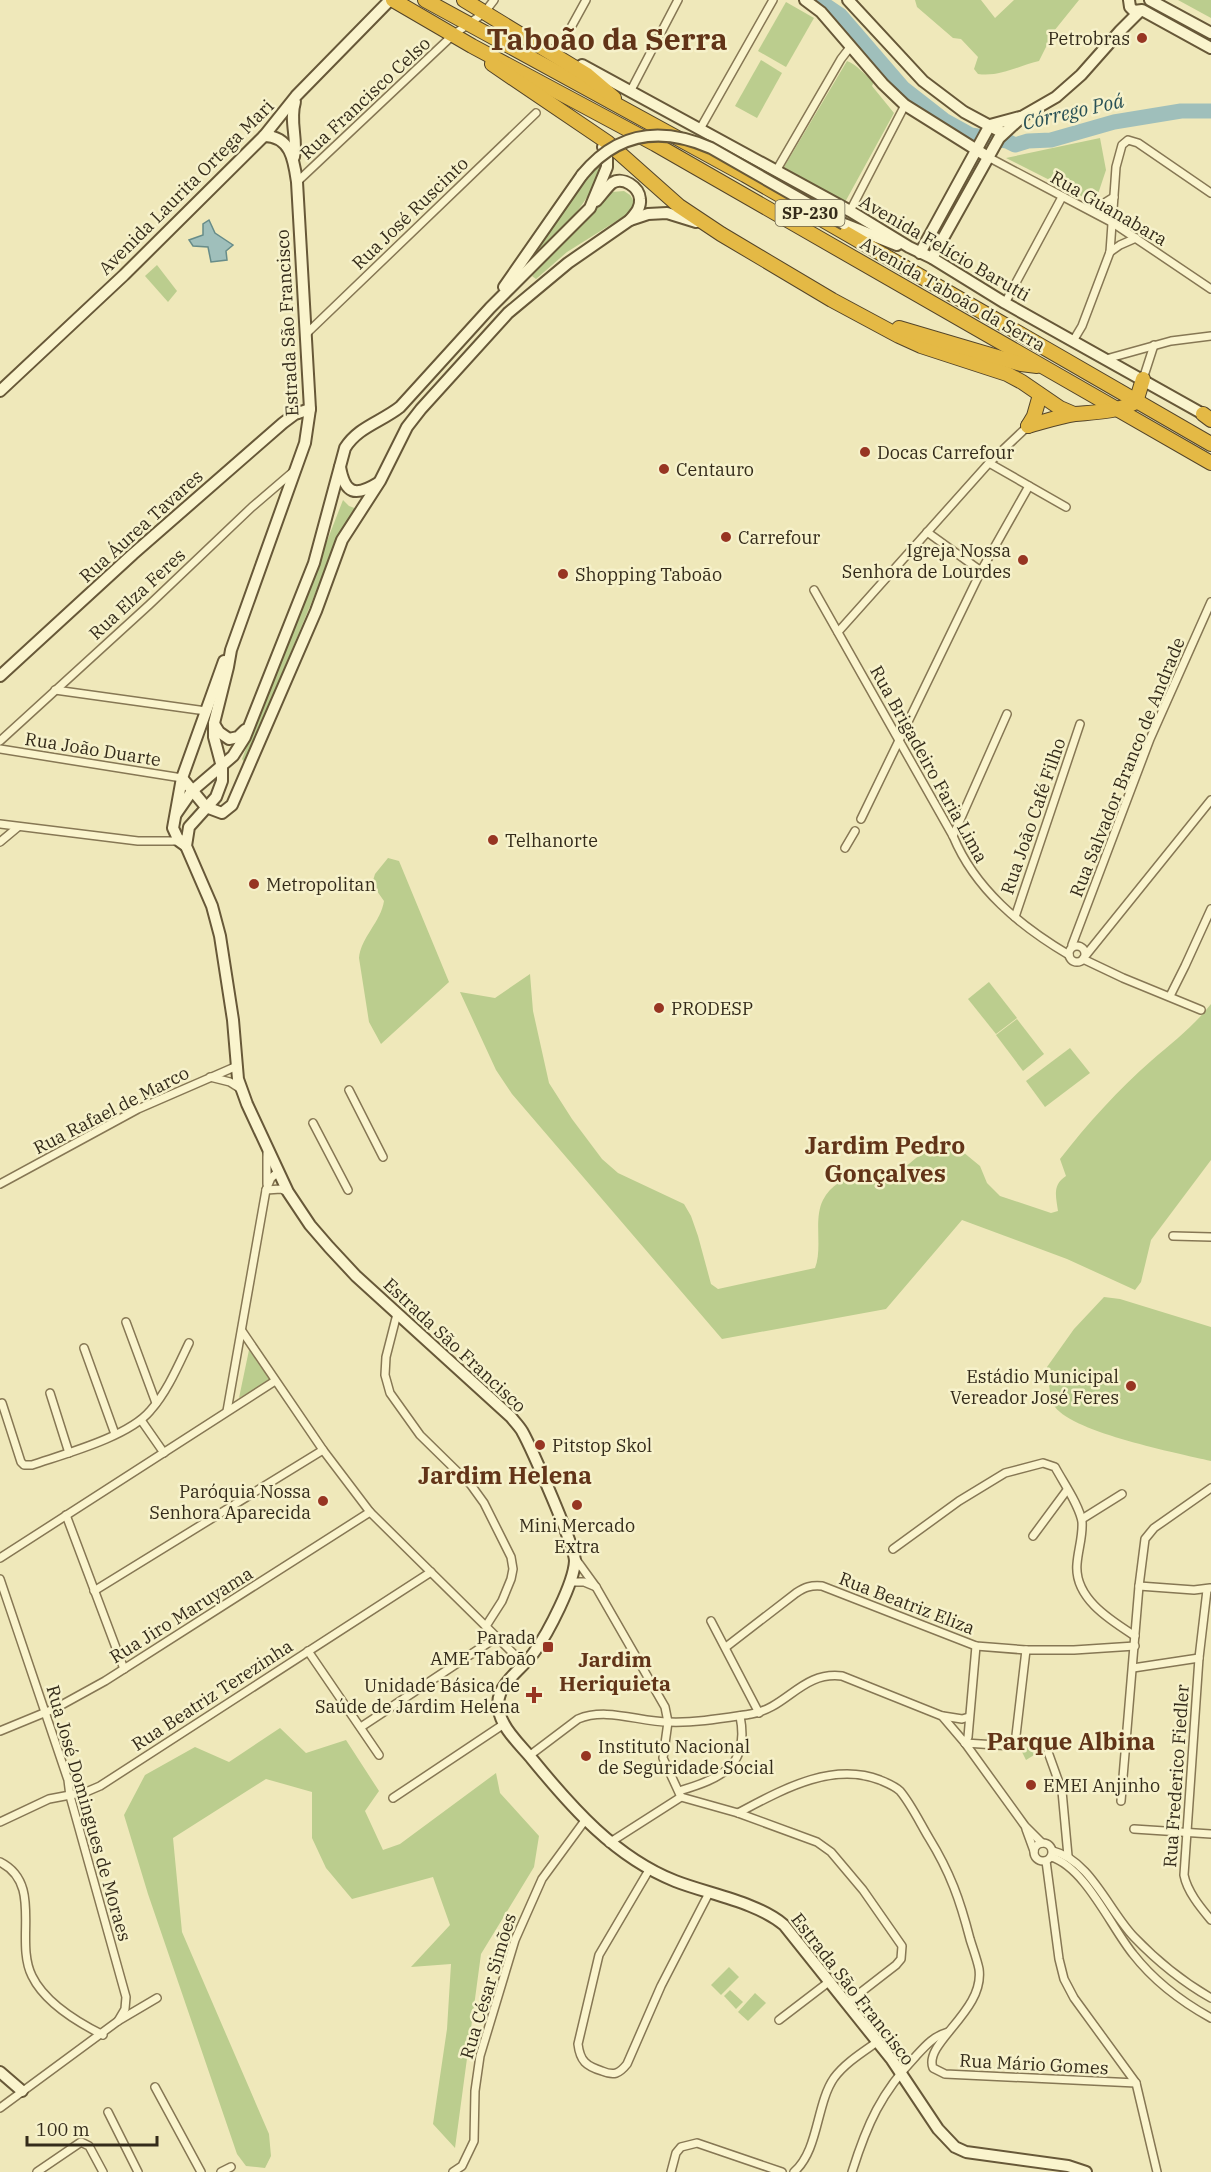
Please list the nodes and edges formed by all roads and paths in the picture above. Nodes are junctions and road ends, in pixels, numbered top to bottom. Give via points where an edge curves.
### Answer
1 (392, 0) edge
2 (425, 0) edge
3 (464, 0) edge
4 (474, 0) edge
5 (586, 0) edge
6 (678, 0) edge
7 (773, 0) edge
8 (805, 0) edge
9 (848, 0) edge
10 (1129, 2) edge
11 (1144, 5) edge
12 (489, 7) edge
13 (467, 24) junction
14 (1119, 31) junction
15 (1210, 32) edge
16 (453, 35) junction
17 (472, 46) junction
18 (851, 46) junction
19 (1211, 48) edge
20 (558, 51) junction
21 (630, 92) junction
22 (296, 96) junction
23 (906, 105) junction
24 (536, 113) dead end
25 (632, 114) junction
26 (1023, 116) junction
27 (274, 126) junction
28 (989, 128) junction
29 (700, 129) junction
30 (591, 131) junction
31 (1000, 135) junction
32 (264, 136) junction
33 (294, 140) junction
34 (979, 149) junction
35 (989, 155) junction
36 (294, 160) junction
37 (776, 171) junction
38 (297, 182) junction
39 (1211, 193) edge
40 (1114, 196) junction
41 (1062, 197) junction
42 (590, 208) junction
43 (1085, 208) junction
44 (850, 211) junction
45 (943, 211) junction
46 (955, 217) junction
47 (630, 220) junction
48 (937, 223) junction
49 (1113, 223) junction
50 (948, 229) junction
51 (721, 234) junction
52 (1136, 238) junction
53 (909, 247) junction
54 (1110, 252) junction
55 (921, 253) junction
56 (932, 258) junction
57 (1211, 289) edge
58 (1005, 303) junction
59 (490, 308) junction
60 (871, 320) junction
61 (305, 335) junction
62 (1211, 336) edge
63 (1073, 341) junction
64 (1154, 345) junction
65 (1106, 358) junction
66 (1044, 367) junction
67 (1143, 379) junction
68 (0, 392) edge
69 (1040, 395) junction
70 (1136, 402) junction
71 (310, 410) junction
72 (1118, 410) junction
73 (1074, 414) junction
74 (1208, 417) edge
75 (1029, 426) junction
76 (1211, 444) edge
77 (989, 463) junction
78 (1211, 463) edge
79 (339, 466) junction
80 (295, 470) junction
81 (380, 481) junction
82 (1029, 486) junction
83 (1066, 507) dead end
84 (927, 532) junction
85 (981, 571) junction
86 (814, 590) dead end
87 (1211, 602) edge
88 (838, 633) junction
89 (231, 650) junction
90 (0, 676) edge
91 (55, 690) junction
92 (206, 711) junction
93 (1007, 714) dead end
94 (214, 723) junction
95 (1080, 724) dead end
96 (248, 728) junction
97 (0, 741) edge
98 (898, 741) junction
99 (0, 749) edge
100 (222, 767) junction
101 (182, 778) junction
102 (192, 791) junction
103 (1211, 800) edge
104 (206, 807) junction
105 (176, 814) junction
106 (861, 819) dead end
107 (0, 824) edge
108 (18, 827) junction
109 (855, 831) dead end
110 (953, 836) junction
111 (184, 841) junction
112 (0, 842) edge
113 (845, 848) dead end
114 (1211, 909) edge
115 (1015, 917) junction
116 (1072, 945) junction
117 (1068, 955) junction
118 (1085, 957) junction
119 (1170, 996) junction
120 (1201, 1010) dead end
121 (237, 1066) junction
122 (210, 1077) junction
123 (349, 1090) dead end
124 (243, 1091) junction
125 (313, 1123) dead end
126 (267, 1147) junction
127 (383, 1157) dead end
128 (278, 1172) junction
129 (0, 1185) edge
130 (266, 1187) junction
131 (348, 1190) dead end
132 (288, 1192) junction
133 (1173, 1236) dead end
134 (1211, 1237) edge
135 (397, 1314) junction
136 (126, 1322) dead end
137 (242, 1331) junction
138 (189, 1343) dead end
139 (84, 1348) dead end
140 (275, 1381) junction
141 (50, 1393) dead end
142 (2, 1403) dead end
143 (156, 1403) junction
144 (227, 1411) junction
145 (141, 1420) junction
146 (115, 1434) junction
147 (322, 1450) junction
148 (69, 1453) junction
149 (164, 1453) junction
150 (1211, 1488) edge
151 (1067, 1490) junction
152 (1122, 1494) dead end
153 (370, 1512) junction
154 (66, 1515) junction
155 (1082, 1519) junction
156 (1033, 1536) dead end
157 (893, 1549) dead end
158 (0, 1558) edge
159 (575, 1558) junction
160 (431, 1572) junction
161 (0, 1579) edge
162 (570, 1582) junction
163 (1139, 1586) junction
164 (596, 1587) junction
165 (1209, 1589) edge
166 (94, 1591) junction
167 (711, 1621) dead end
168 (486, 1626) junction
169 (1135, 1636) junction
170 (497, 1637) junction
171 (976, 1646) junction
172 (1135, 1646) junction
173 (726, 1647) junction
174 (1026, 1650) junction
175 (308, 1651) junction
176 (1198, 1658) junction
177 (523, 1663) junction
178 (1133, 1668) junction
179 (124, 1669) junction
180 (46, 1712) junction
181 (759, 1713) junction
182 (740, 1716) junction
183 (942, 1716) junction
184 (969, 1718) junction
185 (668, 1722) junction
186 (504, 1724) junction
187 (361, 1727) junction
188 (0, 1731) edge
189 (965, 1743) junction
190 (1048, 1752) dead end
191 (379, 1755) dead end
192 (530, 1756) junction
193 (680, 1794) junction
194 (70, 1796) junction
195 (393, 1798) dead end
196 (1121, 1801) dead end
197 (738, 1813) junction
198 (586, 1819) junction
199 (0, 1822) edge
200 (1025, 1826) junction
201 (1134, 1829) dead end
202 (1187, 1832) junction
203 (1211, 1834) edge
204 (1042, 1842) junction
205 (609, 1843) junction
206 (1034, 1851) junction
207 (1050, 1856) junction
208 (1068, 1856) junction
209 (0, 1862) edge
210 (650, 1870) junction
211 (709, 1893) junction
212 (1211, 1920) edge
213 (1160, 1961) junction
214 (1152, 1974) junction
215 (830, 1981) junction
216 (157, 1998) dead end
217 (1211, 1998) edge
218 (847, 2003) junction
219 (1211, 2018) edge
220 (779, 2020) dead end
221 (118, 2021) junction
222 (948, 2032) junction
223 (103, 2035) junction
224 (877, 2042) junction
225 (0, 2072) edge
226 (900, 2073) junction
227 (1136, 2083) junction
228 (155, 2088) dead end
229 (22, 2091) junction
230 (0, 2108) edge
231 (108, 2112) dead end
232 (231, 2167) dead end
233 (37, 2172) edge
234 (103, 2172) edge
235 (138, 2172) edge
236 (201, 2172) edge
237 (221, 2172) edge
238 (453, 2172) edge
239 (671, 2172) edge
240 (782, 2172) edge
241 (794, 2172) edge
242 (852, 2172) edge
243 (1086, 2172) edge
244 (1156, 2172) edge

1 - 16 highway, Avenida Taboão da Serra / SP-230
1 - 22 main road, Avenida Laurita Ortega Mari
2 - 13 highway, Avenida Taboão da Serra / SP-230
3 - 12 highway
4 - 12 main road, Avenida Felício Barutti
5 - 20 street
6 - 21 street
7 - 29 street
8 - 18 main road
9 - 28 main road via 923,81
10 - 11 main road via 1132,9
10 - 14 main road
11 - 14 main road
11 - 15 main road
11 - 19 main road
12 - 13 street, Rua Francisco Celso
12 - 20 main road, Avenida Felício Barutti
12 - 25 highway via 587,75
13 - 16 street, Rua Francisco Celso
13 - 25 highway, Avenida Taboão da Serra / SP-230
14 - 26 main road via 1081,75 1056,97
16 - 17 highway, Avenida Taboão da Serra / SP-230
16 - 38 street, Rua Francisco Celso
17 - 30 highway
17 - 66 highway, Avenida Taboão da Serra / SP-230 via 598,112
18 - 23 main road
18 - 37 street
20 - 21 main road, Avenida Felício Barutti
21 - 29 main road, Avenida Felício Barutti
22 - 27 main road, Avenida Laurita Ortega Mari
22 - 33 main road, Estrada São Francisco via 292,116
23 - 34 main road
23 - 44 street
24 - 61 street, Rua José Ruscinto
25 - 70 highway, Avenida Taboão da Serra / SP-230 via 745,175
26 - 28 main road
26 - 31 main road
27 - 32 main road, Avenida Laurita Ortega Mari
27 - 33 main road via 283,128
28 - 31 main road
28 - 34 main road
29 - 37 main road, Avenida Felício Barutti
30 - 42 main road via 607,156 607,167
30 - 51 highway via 679,206
31 - 35 main road
32 - 36 main road via 283,141
32 - 68 main road, Avenida Laurita Ortega Mari
33 - 36 main road, Estrada São Francisco
34 - 35 main road
34 - 45 main road
35 - 41 street, Rua Guanabara
35 - 46 main road
36 - 38 main road, Estrada São Francisco
37 - 44 main road, Avenida Felício Barutti
38 - 61 main road, Estrada São Francisco
39 - 40 street via 1128,140 1119,148
40 - 43 street via 1098,207
40 - 49 street
41 - 43 street, Rua Guanabara
41 - 58 street
42 - 47 main road via 612,184 624,182 637,190 640,200
42 - 59 main road
43 - 49 street, Rua Guanabara
44 - 53 main road, Avenida Felício Barutti
45 - 46 main road via 947,219
45 - 48 main road
46 - 50 main road
47 - 51 main road via 667,213 686,217
47 - 81 main road via 568,263 508,313 407,427
48 - 50 main road via 944,223
48 - 55 main road
49 - 52 street, Rua Guanabara
49 - 54 street
50 - 56 main road
51 - 60 highway
52 - 54 street
52 - 57 street, Rua Guanabara
53 - 55 main road, Avenida Felício Barutti
53 - 59 main road, bridge via 844,224 691,139 654,135 628,141 597,158
54 - 63 street
55 - 56 main road, Avenida Felício Barutti
56 - 58 main road, Avenida Felício Barutti
58 - 63 main road, Avenida Felício Barutti
59 - 79 main road via 400,408 352,437
60 - 66 highway via 1021,364
60 - 69 highway via 921,346 1007,374
61 - 71 main road, Estrada São Francisco
62 - 64 street
63 - 65 main road, Avenida Felício Barutti
64 - 65 street
64 - 67 street
65 - 67 main road, Avenida Felício Barutti
66 - 72 highway, Avenida Taboão da Serra / SP-230
67 - 70 highway
67 - 74 main road, Avenida Felício Barutti
69 - 73 highway
69 - 75 highway
70 - 72 highway
70 - 76 highway, Avenida Taboão da Serra / SP-230
71 - 80 main road, Estrada São Francisco via 307,435
71 - 90 main road, Rua Áurea Tavares via 283,423
72 - 73 highway
72 - 78 highway, Avenida Taboão da Serra / SP-230
73 - 75 highway
75 - 77 street
77 - 82 street
77 - 84 street
79 - 81 main road via 351,490 362,491
79 - 96 main road via 314,563
80 - 89 main road, Estrada São Francisco
80 - 91 street, Rua Elza Feres
81 - 104 main road via 342,540 236,798 222,813
82 - 83 street
82 - 85 street
84 - 85 street
84 - 88 street
85 - 98 street
86 - 88 street, Rua Brigadeiro Faria Lima
87 - 116 street, Rua Salvador Branco de Andrade via 1150,739
88 - 98 street, Rua Brigadeiro Faria Lima
89 - 92 main road, Estrada São Francisco
89 - 94 main road, Estrada São Francisco
91 - 92 street
91 - 97 street, Rua Elza Feres
92 - 94 main road
92 - 101 main road, Estrada São Francisco
93 - 110 street
94 - 96 main road via 229,739
94 - 100 main road, Estrada São Francisco
95 - 115 street, Rua João Café Filho
96 - 100 main road via 239,748
98 - 106 street
98 - 110 street, Rua Brigadeiro Faria Lima
99 - 101 street, Rua João Duarte
100 - 102 main road
100 - 104 main road, Estrada São Francisco via 220,790
101 - 102 main road
101 - 105 main road, Estrada São Francisco
102 - 104 main road
102 - 105 main road
103 - 118 street
104 - 111 main road, Estrada São Francisco via 194,819
105 - 111 main road, Estrada São Francisco via 173,828
107 - 108 street
108 - 111 street via 138,841
108 - 112 street
109 - 113 street
110 - 115 street, Rua Brigadeiro Faria Lima via 979,882
111 - 121 main road, Estrada São Francisco via 212,906 220,936
114 - 119 street
115 - 117 street, Rua Brigadeiro Faria Lima
116 - 117 street
116 - 118 street via 1082,947
117 - 118 street via 1076,962
118 - 119 street via 1123,978
119 - 120 street
121 - 122 street, Rua Rafael de Marco
121 - 124 main road, Estrada São Francisco
122 - 124 street via 230,1082
122 - 129 street, Rua Rafael de Marco via 138,1109
123 - 127 street
124 - 126 main road, Estrada São Francisco
125 - 131 street
126 - 128 main road, Estrada São Francisco
126 - 130 street
128 - 130 street
128 - 132 main road, Estrada São Francisco
130 - 132 street
130 - 137 street
132 - 135 main road, Estrada São Francisco via 328,1247
133 - 134 street
135 - 159 main road, Estrada São Francisco via 502,1407 522,1431
135 - 168 street via 386,1357 390,1393 420,1435 471,1485 511,1557 511,1579
136 - 143 street
137 - 140 street
137 - 144 street
138 - 143 street
139 - 146 street
140 - 144 street
140 - 147 street
141 - 148 street
142 - 148 street via 24,1465
143 - 145 street
144 - 149 street
145 - 146 street
145 - 149 street
146 - 148 street
147 - 153 street
147 - 166 street
149 - 154 street
150 - 163 street via 1148,1533
151 - 155 street
151 - 156 street
151 - 157 street via 1056,1467 1043,1463 1005,1473
152 - 155 street
153 - 160 street
153 - 179 street, Rua Jiro Maruyama
154 - 158 street
154 - 166 street
155 - 169 street via 1076,1565 1078,1581 1096,1607
159 - 162 main road
159 - 164 street
160 - 168 street
160 - 175 street, Rua Beatriz Terezinha
161 - 180 street, Rua José Domingues de Moraes
162 - 164 street
162 - 177 main road via 549,1628
163 - 165 street
163 - 169 street
164 - 185 street via 658,1693
165 - 176 street, Rua Frederico Fiedler
166 - 179 street
167 - 173 street
168 - 170 street
169 - 172 street
170 - 177 street
170 - 187 street
171 - 173 street, Rua Beatriz Eliza via 813,1585 804,1587
171 - 174 street, Rua Beatriz Eliza
171 - 184 street
172 - 174 street, Rua Beatriz Eliza
172 - 178 street
173 - 181 street
174 - 189 street via 1015,1744
175 - 187 street
175 - 194 street, Rua Beatriz Terezinha via 100,1786
176 - 178 street
176 - 202 street, Rua Frederico Fiedler
177 - 186 main road via 503,1685 498,1707
178 - 196 street
179 - 180 street, Rua Jiro Maruyama
180 - 188 street, Rua Jiro Maruyama
180 - 194 street, Rua José Domingues de Moraes
181 - 182 street
181 - 183 street via 810,1680 831,1675 868,1685
182 - 185 street
182 - 193 street via 741,1752 728,1770
183 - 184 street
183 - 189 street
184 - 189 street
185 - 192 street via 587,1715
185 - 193 street via 663,1758
186 - 192 main road, Estrada São Francisco
186 - 195 street
187 - 191 street
189 - 200 street
190 - 208 street via 1062,1791
192 - 198 main road, Estrada São Francisco
193 - 197 street
193 - 205 street
194 - 199 street, Rua Beatriz Terezinha via 43,1802
194 - 221 street, Rua José Domingues de Moraes via 126,1997
197 - 218 street via 817,1842 831,1852 900,1941 901,1959
197 - 222 street via 811,1779 837,1775 873,1777 899,1791 946,1866 979,1971 974,1999
198 - 205 main road, Estrada São Francisco
198 - 238 street, Rua César Simões via 542,1879 515,1940 480,2056 474,2141 462,2166
200 - 204 street
200 - 206 street
201 - 202 street
202 - 203 street
202 - 212 street, Rua Frederico Fiedler via 1185,1881
204 - 206 street
204 - 207 street via 1051,1846
205 - 210 main road, Estrada São Francisco
206 - 207 street via 1038,1860
207 - 208 street
207 - 214 street via 1072,1868 1133,1955
207 - 227 street via 1064,1979
208 - 213 street via 1082,1868 1133,1936
209 - 223 street via 17,1875 24,1888 26,1958 31,1976 50,2001
210 - 211 main road, Estrada São Francisco
210 - 211 street via 594,1968 578,2044 579,2056 587,2066 612,2075 627,2064 661,1986
211 - 215 main road, Estrada São Francisco via 779,1920
213 - 214 street
213 - 217 street
214 - 219 street via 1189,2006
215 - 218 main road, Estrada São Francisco
215 - 220 street
216 - 221 street
218 - 224 main road, Estrada São Francisco
221 - 223 street
222 - 226 street via 928,2043
222 - 227 street, Rua Mário Gomes via 931,2064 945,2074
223 - 229 street
224 - 226 main road, Estrada São Francisco
224 - 241 street via 833,2080 801,2166
225 - 229 main road
226 - 242 street via 874,2112
226 - 243 main road, Estrada São Francisco via 930,2120 956,2147 976,2154 1068,2166
227 - 244 street
228 - 236 street
229 - 230 street
231 - 235 street
232 - 237 street
233 - 234 street via 81,2142 89,2146
239 - 240 street via 681,2147 697,2143

